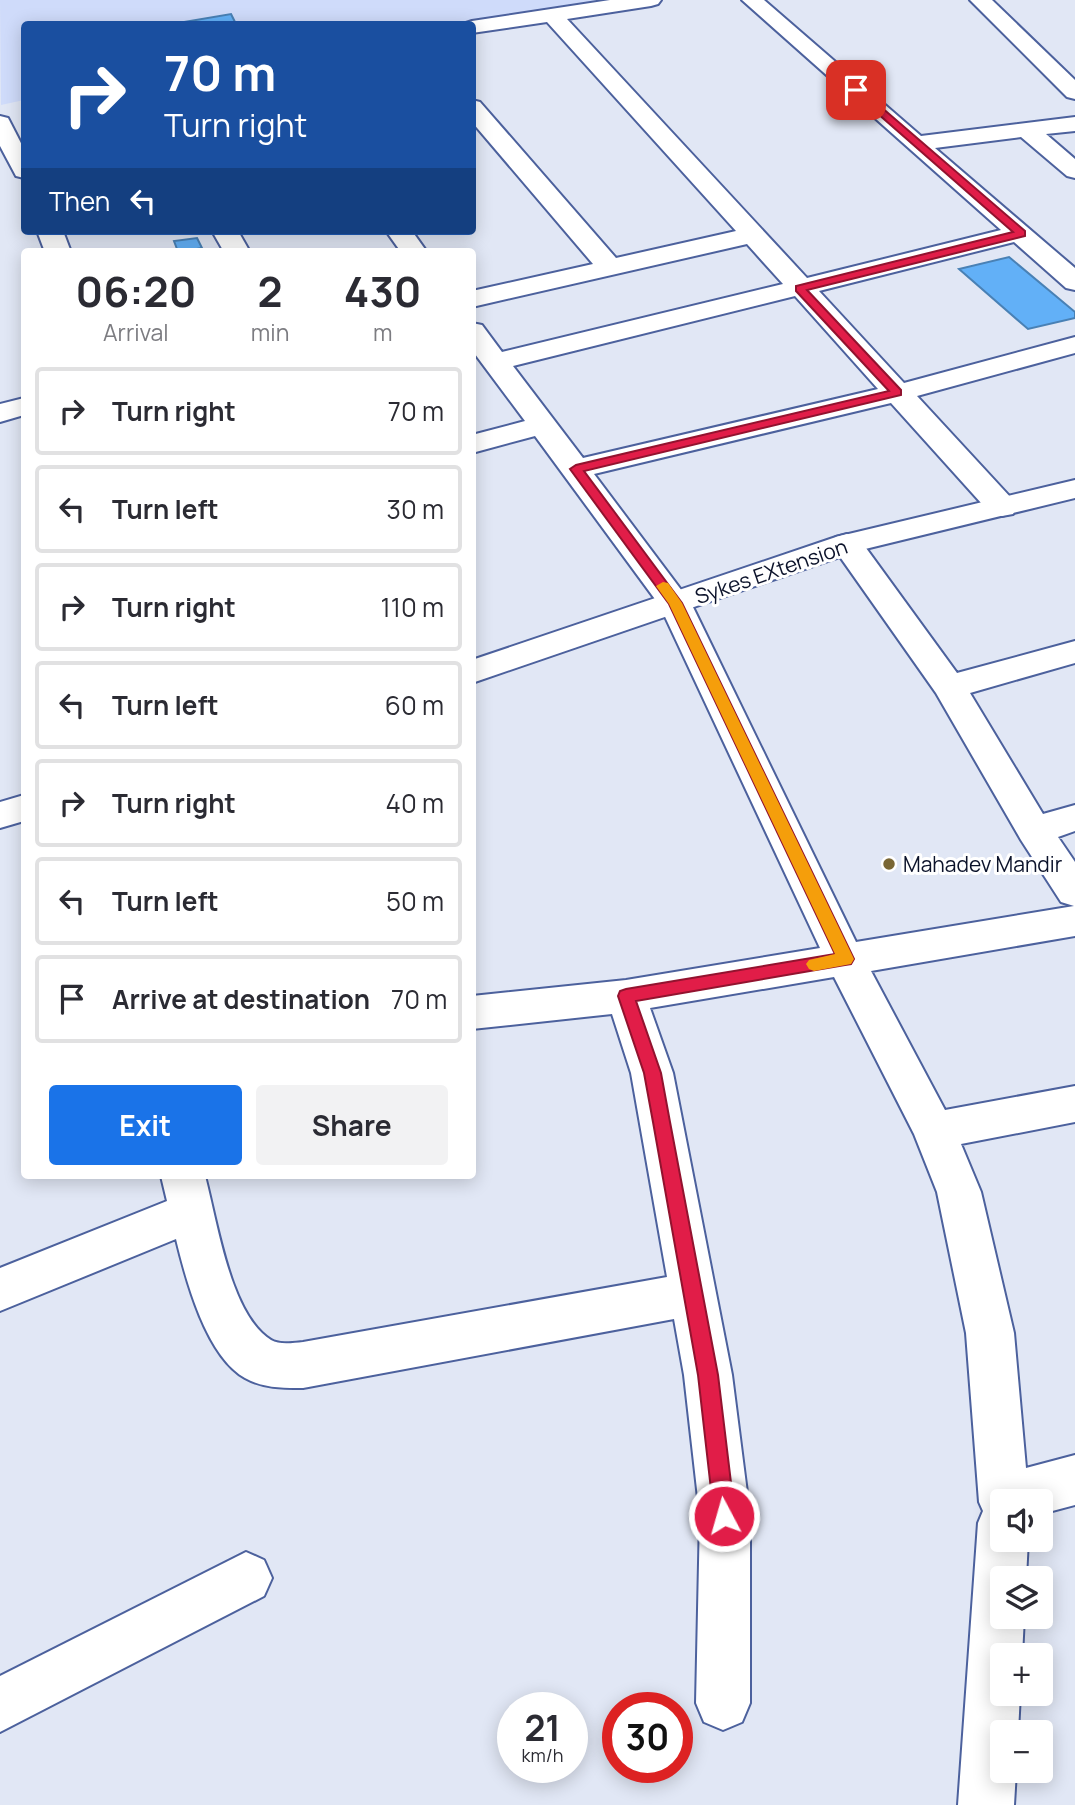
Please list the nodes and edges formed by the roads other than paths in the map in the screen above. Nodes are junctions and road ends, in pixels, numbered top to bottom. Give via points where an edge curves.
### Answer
1 (651, 0) edge
2 (752, 0) edge
3 (980, 0) edge
4 (552, 15) junction
5 (476, 26) edge
6 (1075, 92) edge
7 (476, 112) edge
8 (4, 116) edge
9 (1075, 124) edge
10 (1026, 130) junction
11 (918, 143) junction
12 (21, 164) edge
13 (1075, 172) edge
14 (1021, 233) junction
15 (752, 235) junction
16 (610, 267) junction
17 (1075, 282) edge
18 (800, 288) junction
19 (476, 298) edge
20 (476, 336) edge
21 (1075, 345) edge
22 (496, 362) junction
23 (897, 393) junction
24 (21, 408) edge
25 (0, 413) edge
26 (544, 425) junction
27 (476, 443) edge
28 (576, 469) junction
29 (1075, 489) edge
30 (1002, 507) junction
31 (847, 544) junction
32 (675, 603) junction
33 (1075, 652) edge
34 (476, 666) edge
35 (949, 687) junction
36 (21, 809) edge
37 (0, 815) edge
38 (1075, 818) edge
39 (1034, 830) junction
40 (1075, 892) edge
41 (1075, 921) edge
42 (845, 959) junction
43 (626, 996) junction
44 (476, 1013) edge
45 (1075, 1104) edge
46 (934, 1131) junction
47 (188, 1194) edge
48 (0, 1290) edge
49 (694, 1294) junction
50 (1075, 1480) edge
51 (1002, 1489) edge
52 (1052, 1489) edge
53 (1001, 1552) edge
54 (246, 1578) dead end
55 (723, 1703) dead end
56 (0, 1705) edge
57 (986, 1805) edge

1 - 4 street
2 - 11 street
3 - 6 street
4 - 5 street
4 - 15 street
7 - 16 street
8 - 12 street
9 - 10 street
10 - 11 street
10 - 13 street
11 - 14 street
14 - 17 street
14 - 18 street
15 - 16 street
15 - 18 street
16 - 19 street
18 - 22 street
18 - 23 street
20 - 22 street
21 - 23 street
22 - 26 street
23 - 28 street
23 - 30 street
24 - 25 street
26 - 27 street
26 - 28 street
28 - 32 street
29 - 30 street, Sykes EXtension
30 - 31 street, Sykes EXtension
31 - 32 street, Sykes EXtension
31 - 35 street
32 - 34 street, Sykes EXtension
32 - 42 street
33 - 35 street
35 - 39 street
36 - 37 street
38 - 39 street
39 - 40 street
41 - 42 street
42 - 43 street
42 - 46 street
43 - 44 street
43 - 49 street via 652,1073
45 - 46 street
46 - 51 street via 959,1192 990,1333
47 - 48 street
47 - 49 street via 222,1315 241,1345 262,1363 303,1365
49 - 55 street via 724,1516
50 - 52 street
53 - 57 street
54 - 56 street

